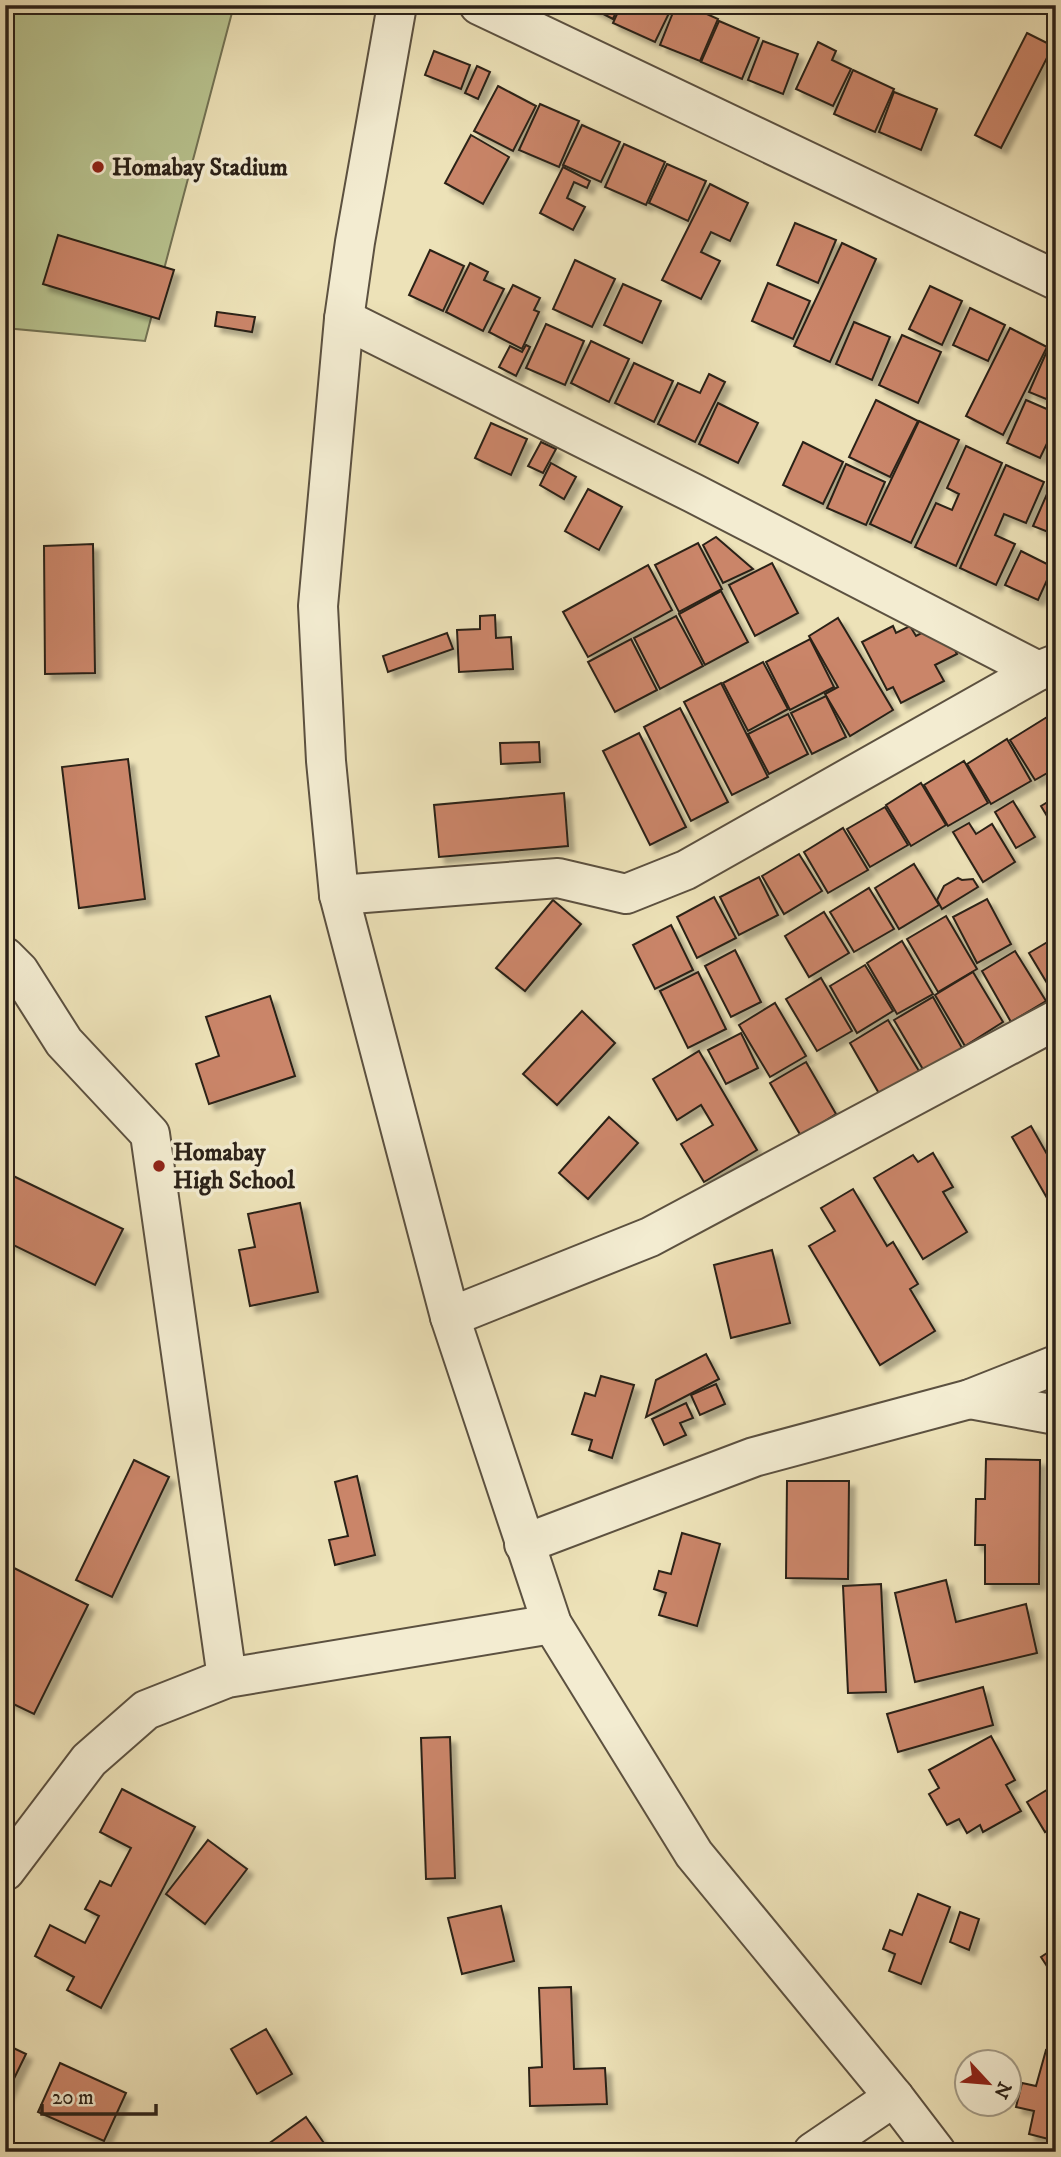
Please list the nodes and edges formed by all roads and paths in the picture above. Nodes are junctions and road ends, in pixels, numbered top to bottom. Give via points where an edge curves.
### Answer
1 (397, 5) edge
2 (479, 5) edge
3 (1056, 280) edge
4 (344, 318) junction
5 (1047, 667) edge
6 (339, 895) junction
7 (5, 957) edge
8 (1056, 1020) edge
9 (450, 1317) junction
10 (1056, 1365) edge
11 (970, 1399) junction
12 (1056, 1415) edge
13 (524, 1544) junction
14 (552, 1624) junction
15 (227, 1678) junction
16 (5, 1871) edge
17 (894, 2096) junction
18 (813, 2152) edge
19 (936, 2152) edge

1 - 4 street
2 - 3 street
4 - 5 street
4 - 6 street via 318,606
5 - 6 street via 686,870 626,894 558,878
6 - 9 street
7 - 15 street via 19,971 64,1042 150,1134
8 - 9 street via 650,1237
9 - 13 street
10 - 11 street
11 - 12 street
11 - 13 street via 754,1457
13 - 14 street
14 - 15 street
14 - 17 street via 694,1854
15 - 16 street via 146,1710 89,1760
17 - 18 street
17 - 19 street

